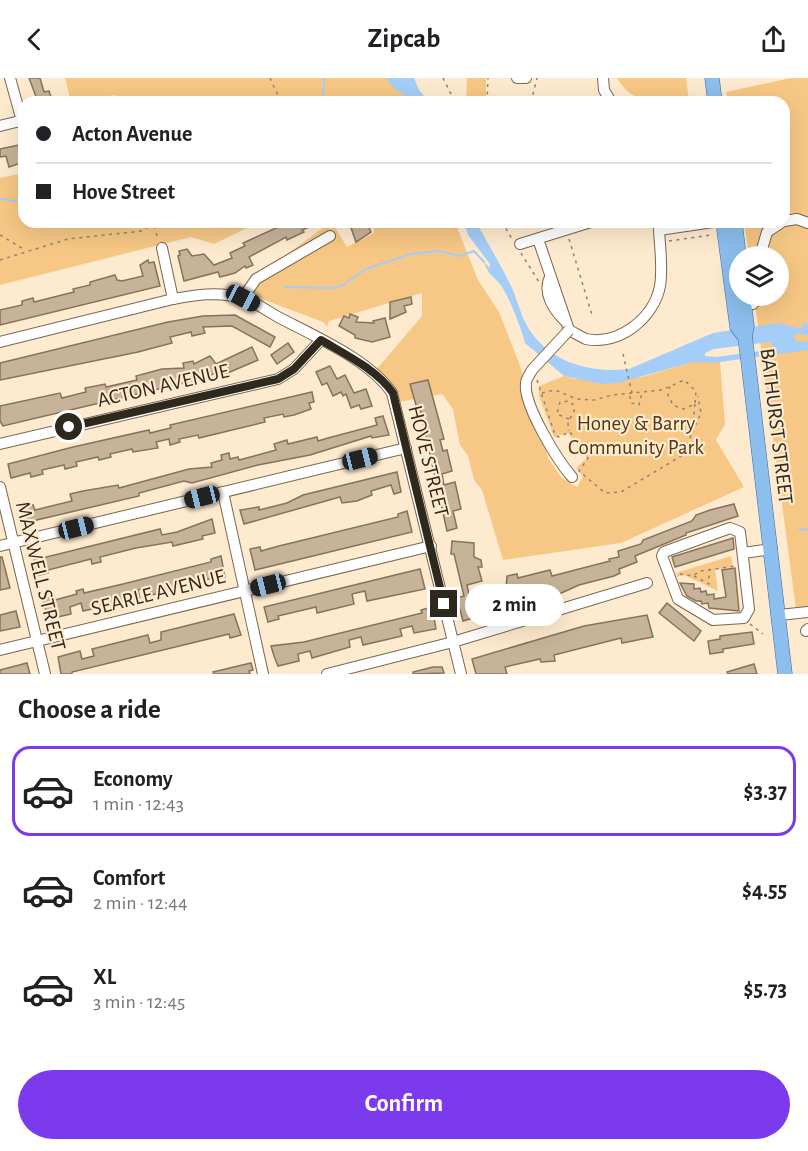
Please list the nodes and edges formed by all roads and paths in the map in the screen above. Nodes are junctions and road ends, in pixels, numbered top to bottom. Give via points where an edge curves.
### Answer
1 (10, 78) edge
2 (270, 78) edge
3 (443, 78) edge
4 (488, 78) edge
5 (517, 78) edge
6 (526, 78) edge
7 (537, 78) edge
8 (603, 78) edge
9 (712, 78) edge
10 (278, 96) edge
11 (452, 96) edge
12 (487, 96) edge
13 (532, 96) edge
14 (608, 96) edge
15 (714, 96) edge
16 (18, 104) edge
17 (18, 121) edge
18 (0, 126) edge
19 (790, 220) edge
20 (808, 223) edge
21 (147, 228) edge
22 (156, 228) edge
23 (506, 228) edge
24 (572, 228) edge
25 (658, 228) edge
26 (724, 228) edge
27 (736, 228) edge
28 (773, 228) edge
29 (566, 230) junction
30 (0, 235) edge
31 (711, 235) dead end
32 (330, 236) dead end
33 (538, 239) junction
34 (517, 244) junction
35 (738, 246) edge
36 (763, 246) edge
37 (668, 247) dead end
38 (162, 248) joint
39 (26, 250) junction
40 (0, 260) edge
41 (542, 289) dead end
42 (243, 298) junction
43 (173, 299) junction
44 (744, 306) edge
45 (592, 315) dead end
46 (568, 327) junction
47 (743, 330) junction
48 (321, 340) junction
49 (0, 342) edge
50 (623, 354) dead end
51 (534, 373) junction
52 (670, 387) junction
53 (662, 390) junction
54 (642, 392) junction
55 (541, 393) junction
56 (631, 394) junction
57 (668, 395) junction
58 (697, 395) junction
59 (572, 397) junction
60 (570, 401) junction
61 (695, 404) junction
62 (569, 418) junction
63 (570, 432) junction
64 (692, 433) junction
65 (0, 444) edge
66 (406, 448) junction
67 (572, 477) dead end
68 (0, 487) edge
69 (223, 492) junction
70 (13, 543) junction
71 (0, 546) edge
72 (430, 546) junction
73 (772, 549) junction
74 (743, 553) junction
75 (734, 566) dead end
76 (710, 570) junction
77 (693, 576) junction
78 (670, 577) junction
79 (648, 583) dead end
80 (245, 591) junction
81 (808, 612) edge
82 (779, 615) junction
83 (750, 623) dead end
84 (764, 634) dead end
85 (37, 641) junction
86 (453, 642) junction
87 (0, 650) edge
88 (45, 674) edge
89 (263, 674) edge
90 (327, 674) edge
91 (461, 674) edge
92 (785, 674) edge

1 - 16 street
2 - 10 path
3 - 11 path
4 - 12 path
5 - 6 street
7 - 13 path
8 - 14 street
9 - 15 main road
17 - 18 street
19 - 20 street
21 - 39 path via 68,239
22 - 38 path
23 - 34 path
24 - 29 street
25 - 46 street via 660,285 650,309 635,327 619,336 587,339
26 - 47 main road, BATHURST STREET
27 - 35 main road
28 - 36 street
29 - 33 street
29 - 45 path
30 - 39 path
31 - 37 path via 670,241
32 - 42 street via 256,279
33 - 34 street
33 - 46 street via 550,277 547,283 553,309
34 - 41 path
38 - 43 street
39 - 40 path
42 - 43 street, HOVE STREET via 202,294
42 - 48 street, HOVE STREET
43 - 49 street, HOVE STREET
44 - 47 main road, BATHURST STREET
46 - 51 street, bridge
47 - 73 main road, BATHURST STREET
48 - 65 street, ACTON AVENUE via 294,369 278,379
48 - 66 street, HOVE STREET via 384,381 393,393
50 - 56 path
51 - 55 path
51 - 67 street via 526,382 528,395 552,451
52 - 53 path
52 - 57 path
52 - 58 path via 680,380 687,381
53 - 54 path
53 - 57 path
54 - 56 path
54 - 56 path via 639,405 631,403
55 - 59 path via 555,390
55 - 63 path via 555,435
56 - 59 path via 594,400
57 - 61 path via 679,408
58 - 61 path
58 - 64 path via 701,413
59 - 60 path
60 - 62 path via 575,413
60 - 62 path via 560,402 556,409 560,416
61 - 64 path
62 - 63 path
63 - 64 path via 588,458 579,471 599,490 612,494 683,455
66 - 69 street
66 - 72 street, HOVE STREET
68 - 70 street, MAXWELL STREET
69 - 70 street
69 - 80 street
70 - 71 street
70 - 85 street, MAXWELL STREET
72 - 80 street, SEARLE AVENUE
72 - 86 street, HOVE STREET
73 - 74 street
73 - 82 main road, BATHURST STREET
74 - 78 street via 738,529 730,528 664,552
74 - 78 street via 749,609 744,618 719,621 706,617 678,599
75 - 76 path
76 - 77 path
76 - 77 path via 710,584
77 - 78 path
79 - 86 street
80 - 85 street, SEARLE AVENUE
80 - 89 street
81 - 82 street
82 - 92 main road, BATHURST STREET
83 - 84 path
85 - 87 street, SEARLE AVENUE
85 - 88 street, MAXWELL STREET
86 - 90 street
86 - 91 street, HOVE STREET

